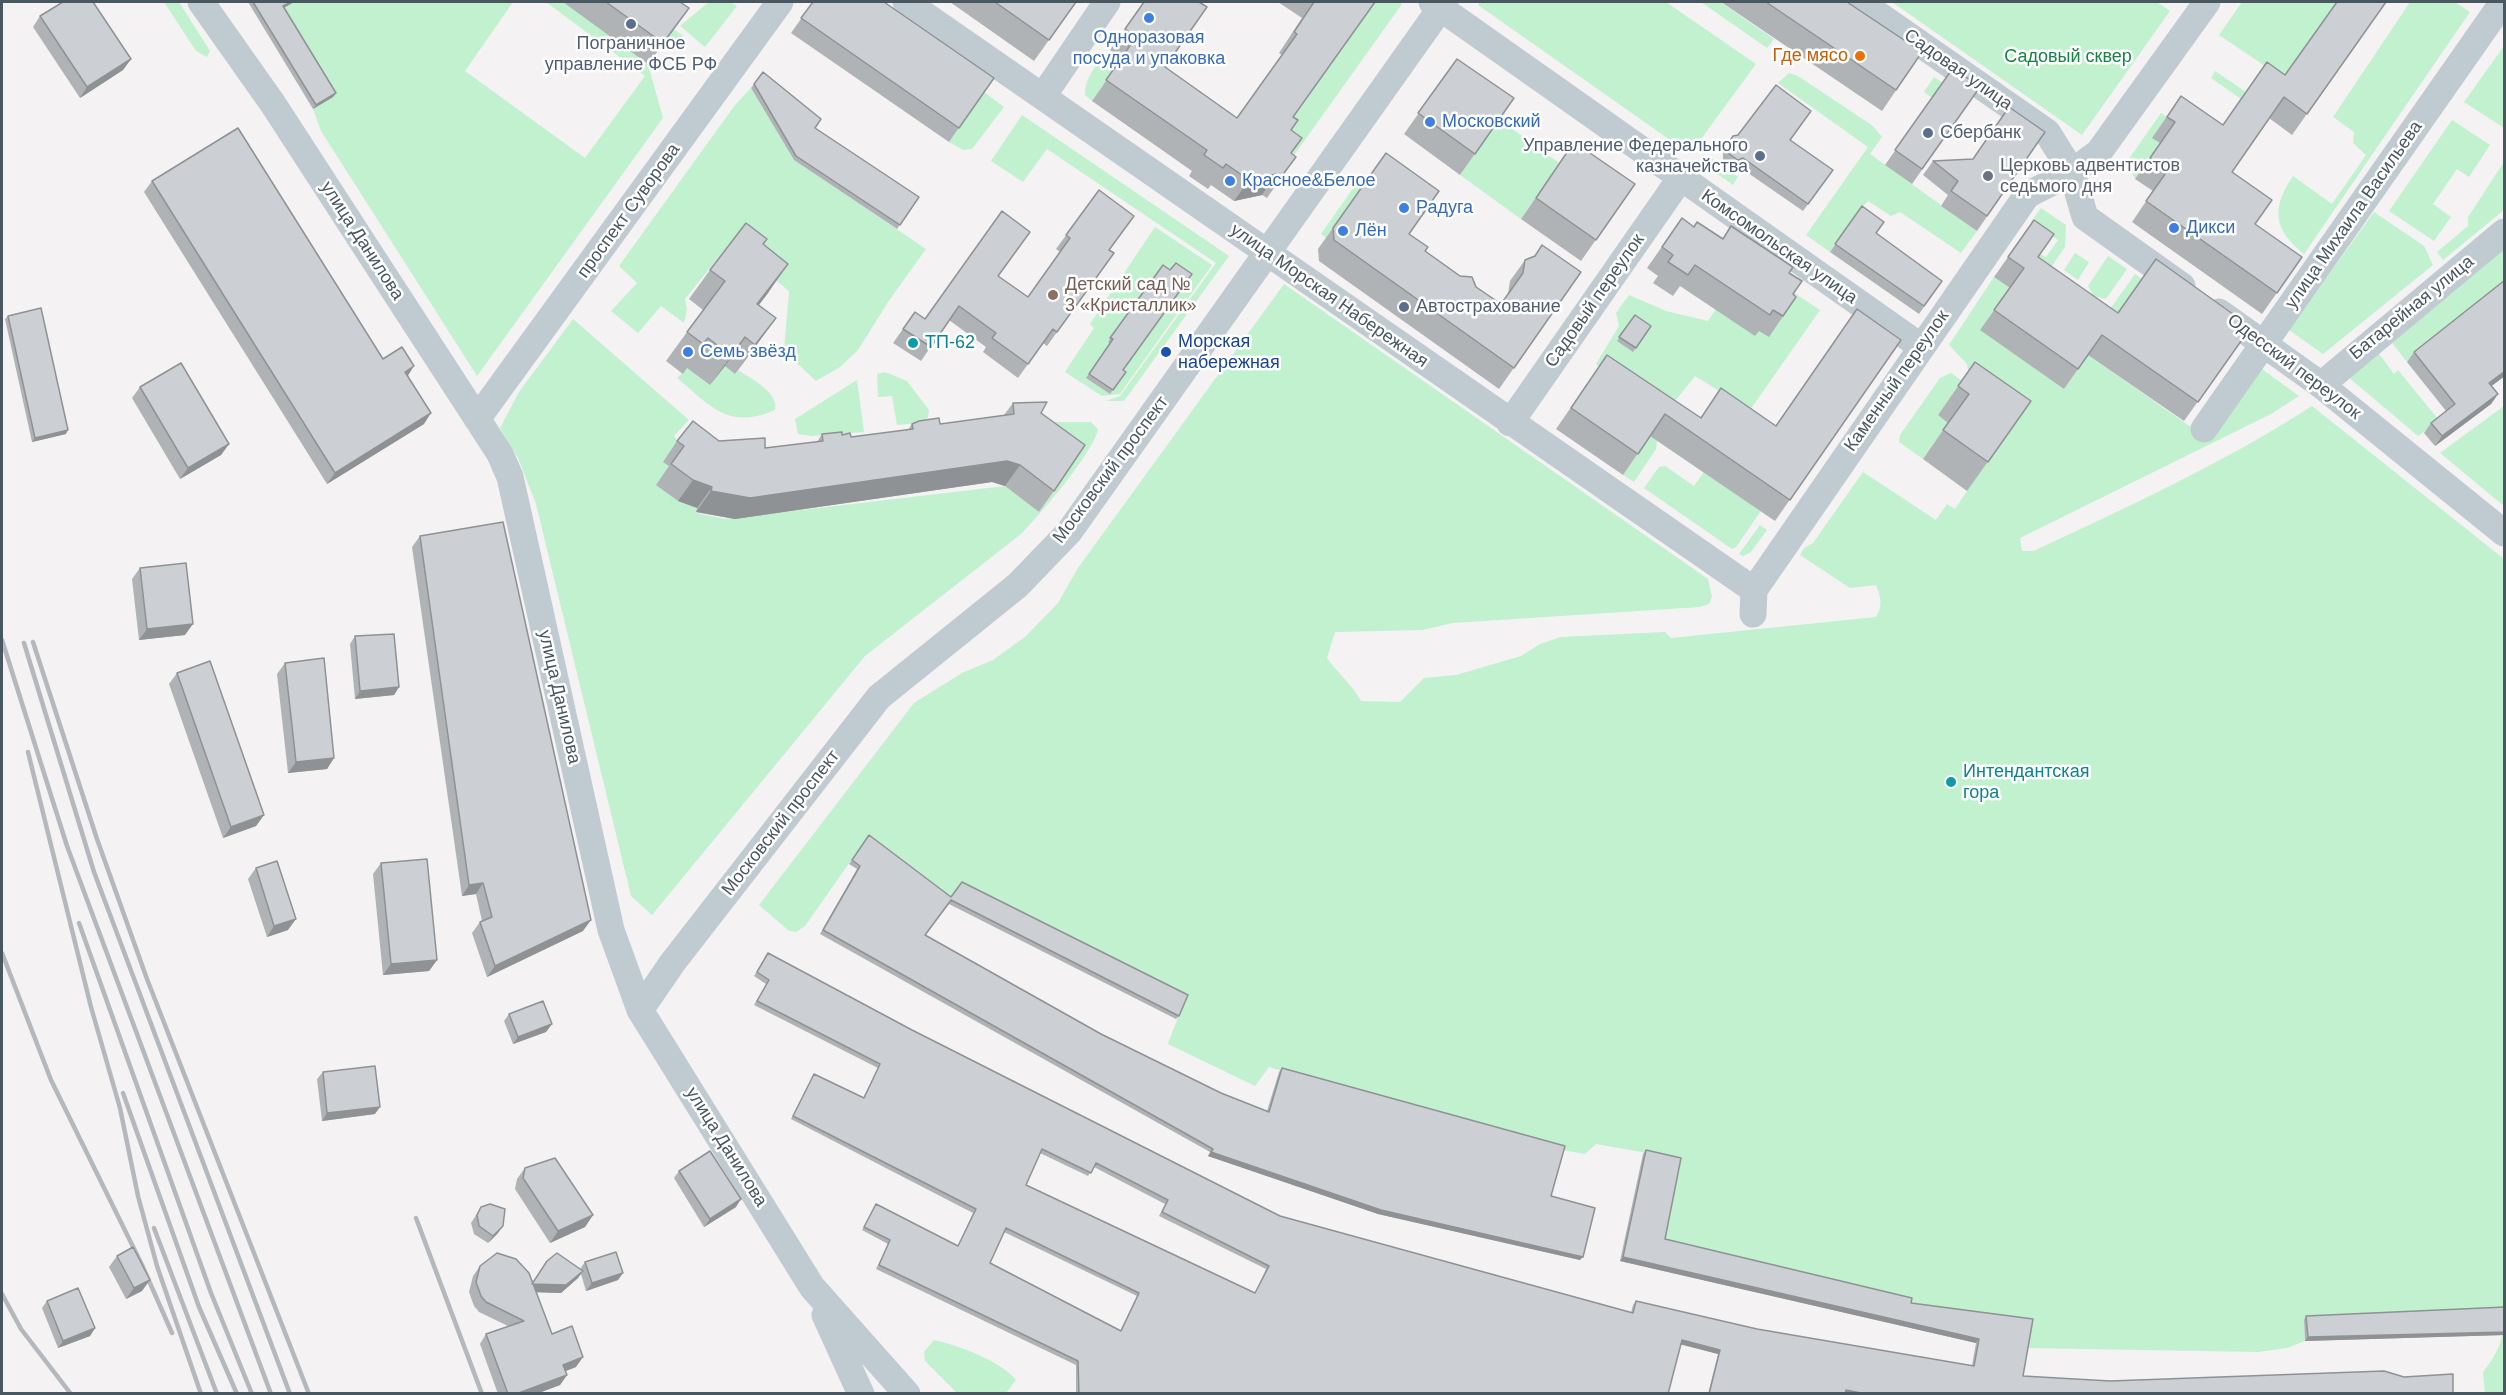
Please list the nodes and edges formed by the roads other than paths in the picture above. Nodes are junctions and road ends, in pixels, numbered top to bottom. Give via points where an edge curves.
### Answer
1 (201, 2) edge
2 (780, 2) edge
3 (906, 2) edge
4 (1107, 2) edge
5 (1860, 2) edge
6 (2205, 2) edge
7 (2503, 2) edge
8 (1439, 4) edge
9 (1043, 96) junction
10 (2072, 172) junction
11 (1680, 179) junction
12 (2505, 232) edge
13 (1268, 253) junction
14 (2264, 344) junction
15 (1920, 346) junction
16 (2321, 385) junction
17 (477, 419) junction
18 (1510, 423) junction
19 (2204, 429) dead end
20 (2505, 533) edge
21 (1753, 602) joint
22 (640, 1010) junction
23 (812, 1287) junction
24 (861, 1394) edge
25 (907, 1394) edge

1 - 17 street, улица Данилова via 273,104
2 - 17 street, проспект Суворова
3 - 9 street, улица Морская Набережная
4 - 9 street
5 - 10 street, Садовая улица via 2047,132
6 - 10 street, Каменный переулок via 2099,152
7 - 14 street, улица Михаила Васильева
8 - 11 street, Комсомольская улица
8 - 13 street, Московский проспект
9 - 13 street, улица Морская Набережная
10 - 14 street, Одесский переулок via 2085,217
10 - 15 street, Каменный переулок via 2027,195
11 - 15 street, Комсомольская улица
11 - 18 street, Садовый переулок
12 - 16 street, Батарейная улица
13 - 18 street, улица Морская Набережная
13 - 22 street, Московский проспект via 1069,532 1018,585 879,697
14 - 16 street, Одесский переулок
14 - 19 street, улица Михаила Васильева
15 - 21 street, Каменный переулок
16 - 20 street, Одесский переулок
17 - 22 street, улица Данилова via 510,477 611,930
18 - 21 street, улица Морская Набережная
22 - 23 street, улица Данилова
23 - 24 street
23 - 25 street, улица Данилова

